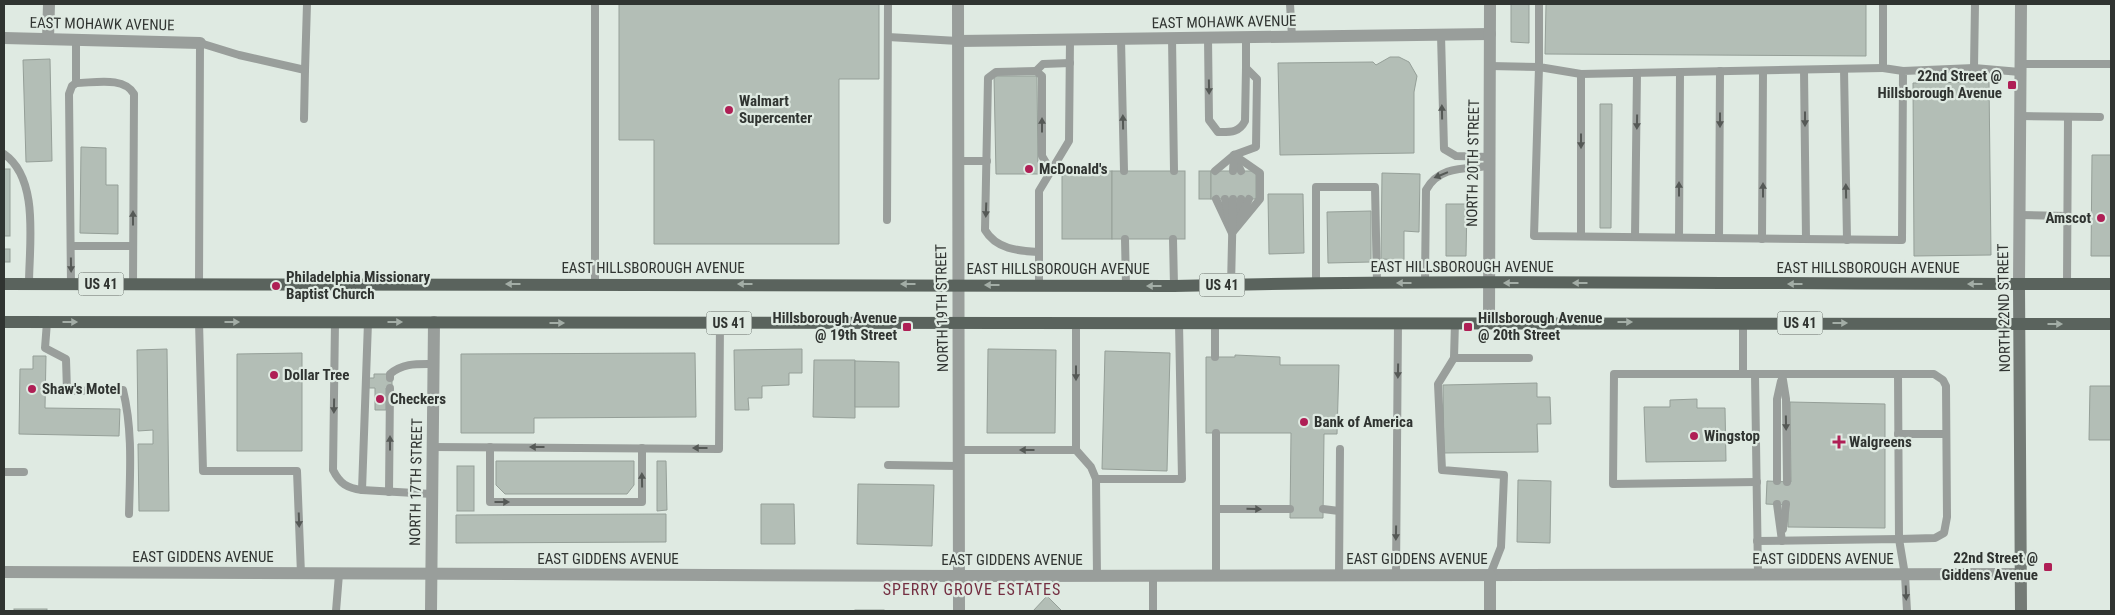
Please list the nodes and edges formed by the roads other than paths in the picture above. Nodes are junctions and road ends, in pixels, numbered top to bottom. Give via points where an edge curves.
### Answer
1 (49, 4) edge
2 (307, 4) edge
3 (595, 4) edge
4 (888, 4) edge
5 (958, 4) edge
6 (1290, 4) edge
7 (1490, 4) edge
8 (1539, 4) edge
9 (1883, 4) edge
10 (1975, 4) edge
11 (2021, 4) edge
12 (1490, 34) junction
13 (1441, 35) junction
14 (888, 37) junction
15 (1292, 37) junction
16 (4, 38) edge
17 (1172, 38) junction
18 (1208, 38) junction
19 (1246, 38) junction
20 (48, 39) junction
21 (1121, 39) junction
22 (76, 40) junction
23 (1070, 40) junction
24 (958, 41) junction
25 (200, 42) junction
26 (1070, 63) junction
27 (2111, 64) edge
28 (1490, 66) junction
29 (1539, 67) junction
30 (1246, 68) junction
31 (1882, 68) junction
32 (1974, 68) junction
33 (2020, 68) junction
34 (1844, 69) junction
35 (305, 70) junction
36 (1763, 70) junction
37 (1804, 70) junction
38 (1036, 71) junction
39 (1720, 71) junction
40 (1903, 71) junction
41 (1680, 72) junction
42 (1637, 73) junction
43 (1581, 74) junction
44 (76, 83) junction
45 (2020, 116) junction
46 (2068, 117) junction
47 (2100, 117) dead end
48 (304, 119) dead end
49 (4, 154) edge
50 (1234, 155) junction
51 (957, 161) junction
52 (987, 161) junction
53 (1489, 161) junction
54 (1051, 171) junction
55 (1124, 171) dead end
56 (1174, 171) dead end
57 (1215, 171) dead end
58 (1225, 171) dead end
59 (2020, 215) junction
60 (2067, 216) junction
61 (887, 220) dead end
62 (1232, 233) junction
63 (1581, 236) junction
64 (1635, 237) junction
65 (1679, 237) junction
66 (1126, 238) dead end
67 (1173, 238) dead end
68 (1719, 238) junction
69 (1762, 238) junction
70 (1806, 239) junction
71 (1847, 240) junction
72 (71, 246) junction
73 (133, 246) junction
74 (1038, 252) junction
75 (1377, 283) junction
76 (1425, 283) junction
77 (1488, 283) junction
78 (4, 284) edge
79 (30, 284) junction
80 (71, 284) junction
81 (133, 284) junction
82 (199, 284) junction
83 (595, 284) junction
84 (957, 284) junction
85 (1316, 284) junction
86 (2019, 284) junction
87 (2067, 284) junction
88 (2111, 284) edge
89 (1039, 285) junction
90 (1230, 285) junction
91 (1126, 286) junction
92 (1174, 286) junction
93 (4, 322) edge
94 (47, 322) junction
95 (199, 322) junction
96 (335, 322) junction
97 (368, 322) junction
98 (434, 322) junction
99 (1398, 322) junction
100 (1455, 322) junction
101 (1489, 322) junction
102 (720, 323) junction
103 (1179, 323) junction
104 (1215, 323) junction
105 (1743, 323) junction
106 (960, 324) junction
107 (1076, 324) junction
108 (2021, 324) junction
109 (2111, 324) edge
110 (1215, 357) dead end
111 (1454, 358) junction
112 (1529, 358) dead end
113 (433, 364) junction
114 (1743, 374) junction
115 (1782, 374) junction
116 (1898, 374) junction
117 (1755, 375) junction
118 (390, 378) dead end
119 (390, 388) dead end
120 (1216, 433) dead end
121 (1898, 434) junction
122 (1946, 434) junction
123 (432, 447) junction
124 (490, 447) junction
125 (642, 448) junction
126 (1340, 449) dead end
127 (960, 450) junction
128 (1076, 450) junction
129 (888, 465) dead end
130 (959, 466) junction
131 (4, 472) edge
132 (24, 472) dead end
133 (1096, 479) junction
134 (1777, 481) dead end
135 (1757, 482) junction
136 (1786, 482) dead end
137 (362, 490) junction
138 (390, 492) junction
139 (432, 494) junction
140 (1777, 504) dead end
141 (1786, 504) dead end
142 (1217, 508) junction
143 (1290, 509) dead end
144 (1323, 509) dead end
145 (1339, 511) junction
146 (129, 514) dead end
147 (1899, 539) junction
148 (1758, 541) junction
149 (1782, 541) junction
150 (4, 572) edge
151 (301, 574) junction
152 (339, 574) junction
153 (2021, 574) junction
154 (431, 575) junction
155 (1758, 575) junction
156 (1905, 575) junction
157 (959, 576) junction
158 (1097, 576) junction
159 (1153, 576) junction
160 (1216, 576) junction
161 (1339, 576) junction
162 (1396, 576) junction
163 (1490, 576) junction
164 (336, 611) edge
165 (431, 611) edge
166 (959, 611) edge
167 (1154, 611) edge
168 (1490, 611) edge
169 (1906, 611) edge
170 (2021, 611) edge

1 - 20 street
2 - 35 lane
3 - 83 lane
4 - 14 lane
5 - 24 street, NORTH 19TH STREET
6 - 15 lane
7 - 12 street, NORTH 20TH STREET
8 - 29 lane
9 - 31 lane
10 - 32 lane
11 - 33 street, NORTH 22ND STREET
12 - 13 street, EAST MOHAWK AVENUE
12 - 28 street, NORTH 20TH STREET
13 - 15 street, EAST MOHAWK AVENUE
53 -> 13 lane via 1456,156 1444,149
14 - 24 lane
14 - 61 lane
15 - 19 street, EAST MOHAWK AVENUE
16 - 20 street, EAST MOHAWK AVENUE
17 - 18 street, EAST MOHAWK AVENUE
17 - 21 street, EAST MOHAWK AVENUE
17 - 56 lane
18 - 19 street, EAST MOHAWK AVENUE
18 -> 30 lane via 1209,120 1218,132 1235,132 1245,121
19 - 30 lane
20 - 22 street, EAST MOHAWK AVENUE
21 - 23 street, EAST MOHAWK AVENUE
55 -> 21 lane
22 - 25 street, EAST MOHAWK AVENUE
22 - 44 lane
23 - 24 street, EAST MOHAWK AVENUE
23 - 26 lane
24 - 51 street, NORTH 19TH STREET
25 - 35 lane via 238,55
25 - 82 lane
26 - 38 lane via 1043,64
26 - 54 lane via 1070,141
27 - 33 lane
28 - 29 lane
28 - 53 street, NORTH 20TH STREET
29 - 43 lane
29 - 63 lane via 1534,236
30 - 50 lane via 1257,79 1256,147
31 - 34 lane
31 - 40 lane
32 - 33 lane
32 - 40 lane
33 - 45 street, NORTH 22ND STREET
34 - 37 lane
71 -> 34 lane
35 - 48 lane
36 - 37 lane
36 - 39 lane
69 -> 36 lane
37 -> 70 lane
38 - 52 lane via 996,72 988,78
54 -> 38 lane via 1042,156 1042,76
39 - 41 lane
39 -> 68 lane
40 - 71 lane via 1902,240
41 - 42 lane
65 -> 41 lane
42 - 43 lane
42 -> 64 lane
43 -> 63 lane
44 - 72 lane via 69,94
73 -> 44 lane via 134,94 123,83
45 - 46 lane
45 - 59 street, NORTH 22ND STREET
46 - 47 lane
46 - 60 lane
49 - 79 lane via 20,169 27,186
50 - 50 lane via 1241,171
50 - 57 lane
50 - 58 lane
50 - 62 lane via 1260,172 1260,199
51 - 52 lane
51 - 84 street, NORTH 19TH STREET
52 -> 74 lane via 985,230 990,237 1016,251
53 -> 76 lane via 1443,172 1432,179 1426,190
53 - 77 street, NORTH 20TH STREET
54 - 74 lane via 1039,191
59 - 60 lane
59 - 86 street, NORTH 22ND STREET
60 - 87 lane
62 - 62 lane via 1233,199
62 - 90 lane
63 - 64 lane
64 - 65 lane
65 - 68 lane
66 - 91 lane
67 - 92 lane
68 - 69 lane
69 - 70 lane
70 - 71 lane
72 - 73 lane
72 -> 80 lane
73 - 81 lane
74 - 89 lane
76 -> 75 main road, EAST HILLSBOROUGH AVENUE / US 41
75 - 85 main road, EAST HILLSBOROUGH AVENUE / US 41
75 - 85 lane via 1376,187 1316,187
76 - 77 main road, EAST HILLSBOROUGH AVENUE / US 41
86 -> 77 main road, EAST HILLSBOROUGH AVENUE / US 41
77 - 101 street, NORTH 20TH STREET
78 - 79 main road, EAST HILLSBOROUGH AVENUE / US 41
79 - 80 main road, EAST HILLSBOROUGH AVENUE / US 41
80 - 81 main road, EAST HILLSBOROUGH AVENUE / US 41
81 - 82 main road, EAST HILLSBOROUGH AVENUE / US 41
83 -> 82 main road, EAST HILLSBOROUGH AVENUE / US 41
84 -> 83 main road, EAST HILLSBOROUGH AVENUE / US 41
89 -> 84 main road, EAST HILLSBOROUGH AVENUE / US 41
84 - 106 street, NORTH 19TH STREET
85 - 90 main road, EAST HILLSBOROUGH AVENUE / US 41
86 - 87 main road, EAST HILLSBOROUGH AVENUE / US 41
86 - 108 main road, NORTH 22ND STREET
87 - 88 main road, EAST HILLSBOROUGH AVENUE / US 41
89 - 91 main road, EAST HILLSBOROUGH AVENUE / US 41
90 - 92 main road, EAST HILLSBOROUGH AVENUE / US 41
92 -> 91 main road, EAST HILLSBOROUGH AVENUE / US 41
93 - 94 main road, US 41
94 -> 95 main road, US 41
94 - 146 lane via 45,348 66,359 67,391 123,390 131,443
95 -> 96 main road, US 41
95 -> 151 lane via 203,471 297,471
96 - 97 main road, US 41
96 -> 137 lane via 333,470 339,482 351,489
97 -> 98 main road, US 41
97 - 137 lane
98 -> 102 main road, US 41
98 - 113 street, NORTH 17TH STREET
99 - 100 main road, US 41
99 - 104 main road, US 41
99 -> 162 lane
100 - 101 main road, US 41
100 - 111 lane
101 -> 105 main road, US 41
102 - 106 main road, US 41
102 -> 125 lane via 719,449
103 - 104 main road, US 41
103 - 107 main road, US 41
103 - 133 lane via 1182,479
104 - 110 lane
105 -> 108 main road, US 41
105 - 114 lane
106 - 107 main road, US 41
106 - 127 street, NORTH 19TH STREET
107 -> 128 lane
108 -> 109 main road, US 41
108 - 153 main road, NORTH 22ND STREET
111 - 112 lane
111 - 163 lane via 1438,384 1442,470 1504,475 1501,547
113 - 118 lane via 398,368
113 - 123 street, NORTH 17TH STREET
114 - 117 lane
114 - 135 lane via 1614,374 1613,484
115 - 116 lane
115 - 117 lane
115 - 134 lane via 1778,399
115 -> 136 lane via 1786,399
116 - 121 lane
116 - 122 lane via 1934,374 1944,380
117 - 135 lane
138 -> 119 lane
120 - 142 lane
121 - 122 lane
121 - 147 lane
122 - 147 lane via 1947,517 1944,533 1935,538
123 - 124 lane
123 - 139 street, NORTH 17TH STREET
125 -> 124 lane
124 -> 125 lane via 490,502 642,502
126 - 145 lane
128 -> 127 lane
127 - 130 street, NORTH 19TH STREET
128 - 133 lane via 1091,467
129 - 130 lane
130 - 157 street, NORTH 19TH STREET
131 - 132 lane
133 - 158 lane
135 - 148 lane
137 - 138 lane
138 - 139 lane
139 - 154 street, NORTH 17TH STREET
140 - 149 lane
141 - 149 lane
142 -> 143 lane
142 - 160 lane
144 - 145 lane
145 - 161 lane
147 - 149 lane
147 - 156 lane
148 - 149 lane
148 - 155 lane
150 - 151 street, EAST GIDDENS AVENUE
151 - 152 street, EAST GIDDENS AVENUE
152 - 154 street, EAST GIDDENS AVENUE
152 - 164 lane
153 - 156 street, EAST GIDDENS AVENUE
153 - 170 main road, NORTH 22ND STREET
154 - 157 street, EAST GIDDENS AVENUE
154 - 165 street, NORTH 17TH STREET
155 - 156 street, EAST GIDDENS AVENUE
155 - 163 street, EAST GIDDENS AVENUE
156 -> 169 lane
157 - 158 street, EAST GIDDENS AVENUE
157 - 166 street, NORTH 19TH STREET
158 - 159 street, EAST GIDDENS AVENUE
159 - 160 street, EAST GIDDENS AVENUE
159 - 167 lane
160 - 161 street, EAST GIDDENS AVENUE
161 - 162 street, EAST GIDDENS AVENUE
162 - 163 street, EAST GIDDENS AVENUE
163 - 168 street

